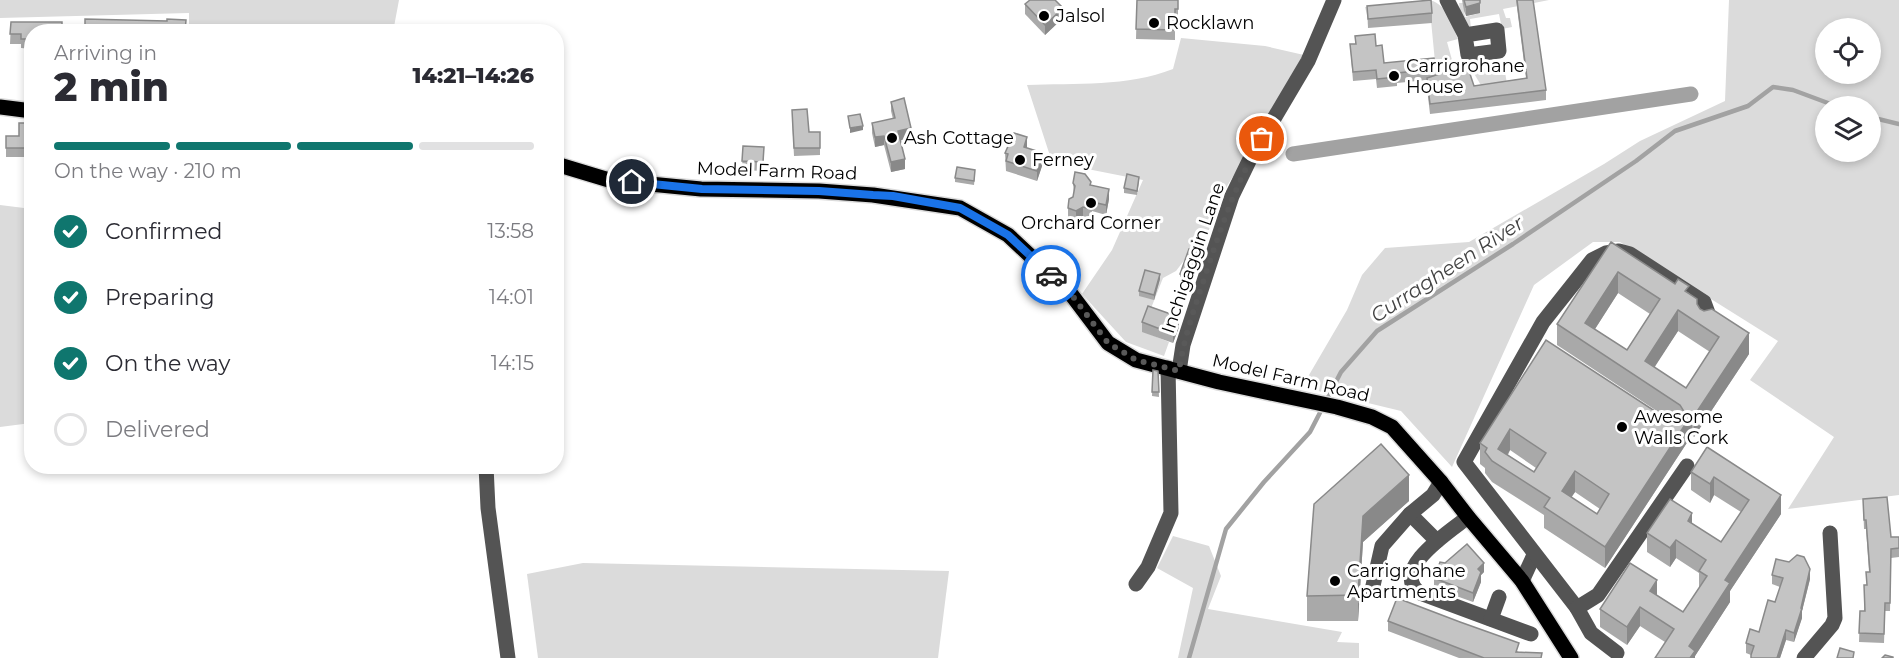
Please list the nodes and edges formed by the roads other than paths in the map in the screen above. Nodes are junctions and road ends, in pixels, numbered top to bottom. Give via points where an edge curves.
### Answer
1 (1334, 0) edge
2 (1447, 0) edge
3 (1465, 35) dead end
4 (0, 107) edge
5 (24, 110) edge
6 (564, 169) edge
7 (1706, 322) edge
8 (1173, 370) junction
9 (1687, 466) dead end
10 (486, 474) edge
11 (1441, 482) junction
12 (1410, 514) junction
13 (1468, 517) junction
14 (1830, 533) dead end
15 (1437, 542) junction
16 (1534, 555) junction
17 (1522, 581) junction
18 (1136, 584) dead end
19 (1372, 590) dead end
20 (1499, 597) dead end
21 (1577, 608) junction
22 (1491, 619) junction
23 (1531, 634) dead end
24 (1617, 653) dead end
25 (508, 658) edge
26 (1571, 658) edge
27 (1804, 658) edge

1 - 8 street, Inchigaggin Lane via 1308,61 1232,196
2 - 3 street
4 - 5 main road
6 - 8 main road, Model Farm Road via 609,180 702,189 893,196 960,208 1008,235 1071,294 1108,343 1136,360
7 - 16 street via 1704,302 1630,254 1619,251 1592,260 1543,322 1537,344 1464,462
8 - 11 main road, Model Farm Road via 1372,417 1392,426
8 - 18 street, Inchigaggin Lane via 1171,513 1148,567
9 - 21 street via 1598,595
10 - 25 street
11 - 12 street via 1433,495
11 - 13 main road, Model Farm Road
12 - 15 street
12 - 19 street via 1383,546
13 - 15 street
13 - 17 main road, Model Farm Road
14 - 27 street via 1835,618
15 - 22 street via 1422,554 1411,579 1413,585 1420,592
16 - 17 street
16 - 21 street
17 - 26 main road, Model Farm Road
20 - 22 street
21 - 24 street via 1591,633
22 - 23 street

